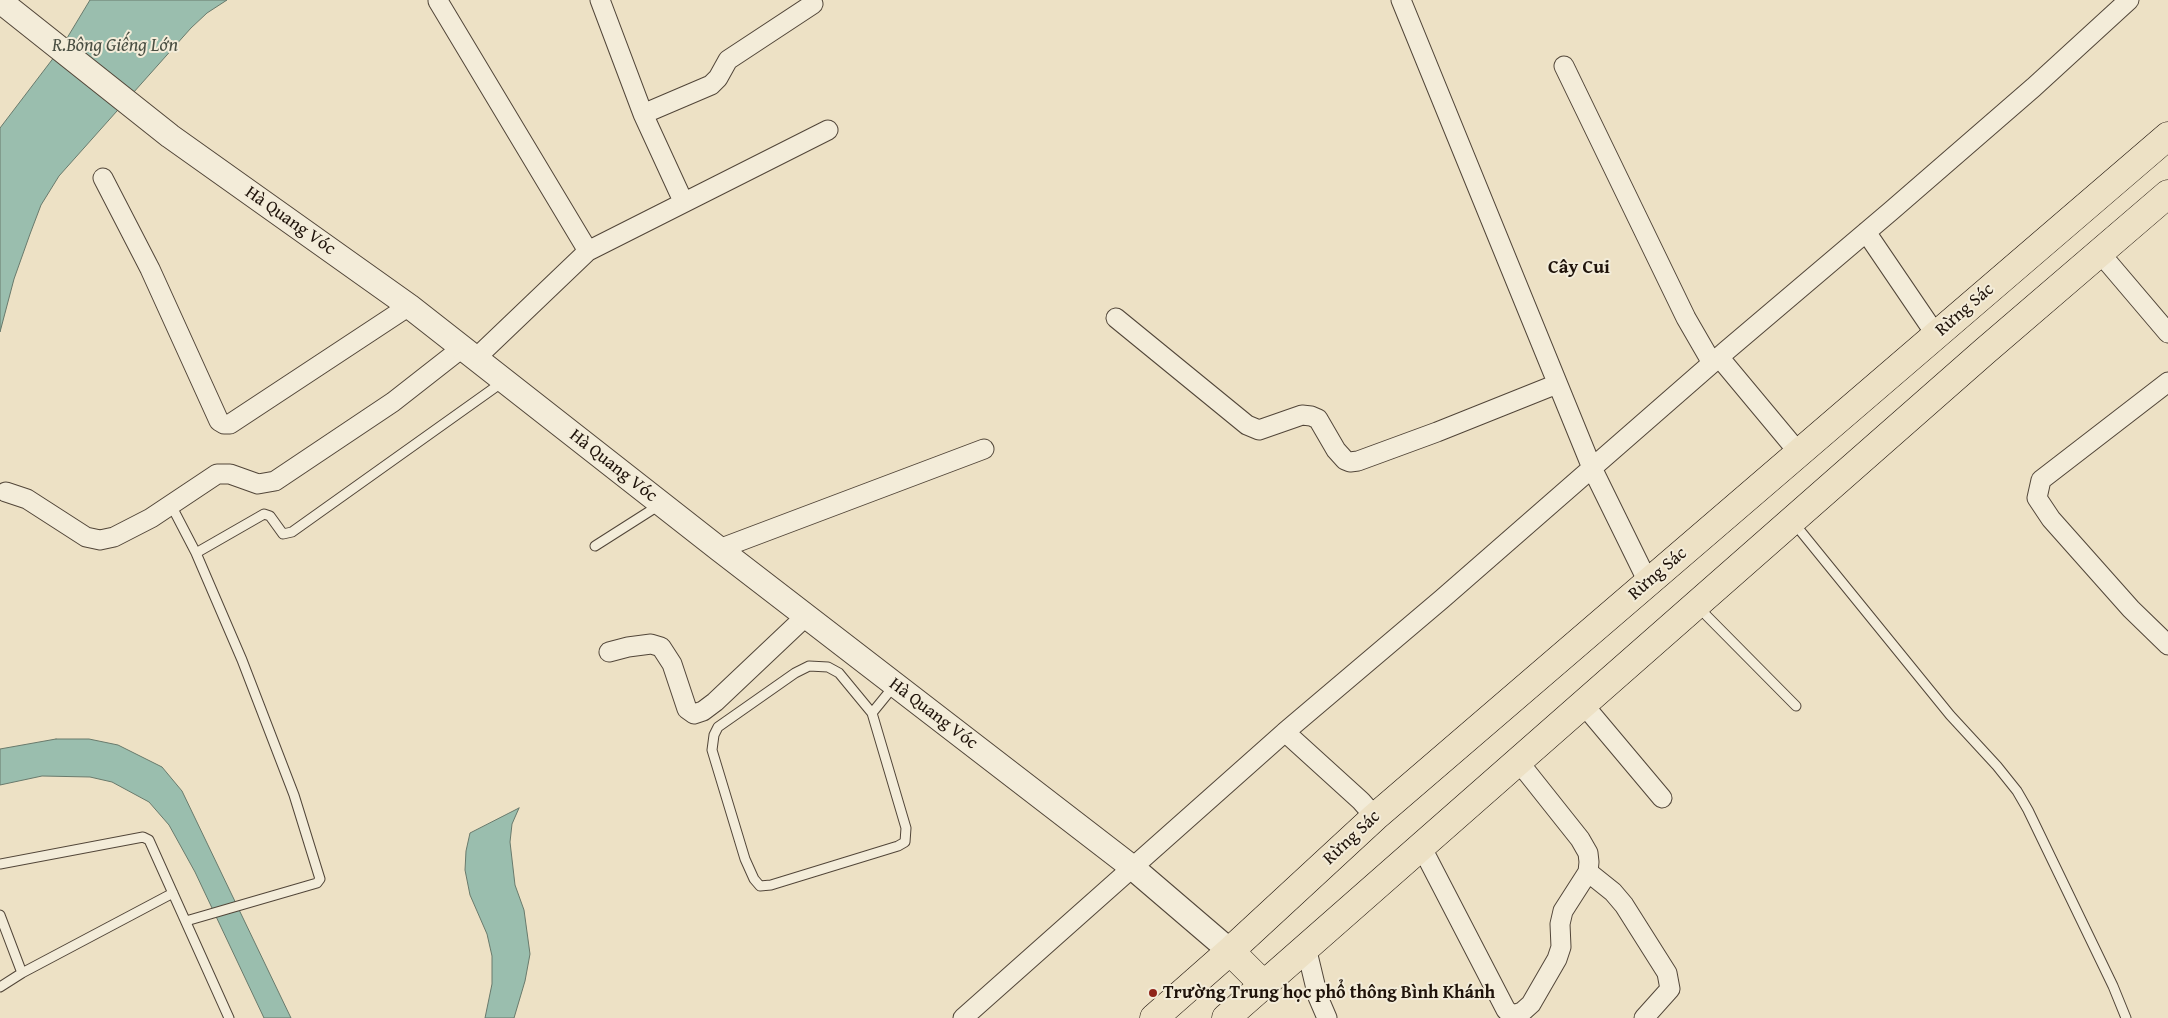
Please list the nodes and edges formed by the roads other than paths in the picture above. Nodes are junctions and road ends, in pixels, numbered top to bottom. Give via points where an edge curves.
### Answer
1 (600, 0) edge
2 (1402, 0) edge
3 (2129, 0) edge
4 (0, 1) edge
5 (438, 1) edge
6 (813, 4) dead end
7 (1564, 66) dead end
8 (643, 114) junction
9 (828, 130) dead end
10 (2168, 136) edge
11 (103, 178) dead end
12 (2168, 194) edge
13 (683, 201) junction
14 (1866, 232) junction
15 (588, 251) junction
16 (2100, 253) junction
17 (409, 306) junction
18 (1116, 318) dead end
19 (1930, 327) junction
20 (2168, 333) edge
21 (469, 353) junction
22 (1716, 360) junction
23 (505, 381) junction
24 (2168, 382) edge
25 (1557, 384) junction
26 (1792, 444) junction
27 (984, 449) dead end
28 (1592, 468) junction
29 (6, 492) dead end
30 (171, 504) junction
31 (661, 504) junction
32 (1792, 520) junction
33 (595, 546) dead end
34 (719, 550) junction
35 (196, 553) junction
36 (1643, 572) junction
37 (1696, 605) junction
38 (806, 616) junction
39 (2168, 645) edge
40 (609, 652) dead end
41 (895, 685) junction
42 (1583, 704) junction
43 (1796, 706) dead end
44 (872, 713) junction
45 (1285, 732) junction
46 (1518, 761) junction
47 (1662, 798) dead end
48 (1368, 809) junction
49 (1421, 846) junction
50 (0, 864) edge
51 (1133, 868) junction
52 (1588, 872) junction
53 (173, 893) junction
54 (0, 915) edge
55 (186, 921) junction
56 (1225, 945) junction
57 (1306, 947) junction
58 (22, 973) junction
59 (1264, 984) junction
60 (0, 987) edge
61 (229, 1018) edge
62 (962, 1018) edge
63 (1154, 1018) edge
64 (1226, 1018) edge
65 (1327, 1018) edge
66 (1644, 1018) edge
67 (2126, 1018) edge

1 - 8 street
2 - 25 street
3 - 14 street
4 - 17 street, Hà Quang Vóc via 170,136
5 - 15 street
6 - 8 street via 728,60 711,84
7 - 22 street via 1686,318
8 - 13 street
9 - 13 street
10 - 19 main road, Rừng Sác
11 - 17 street via 150,269 219,421 224,424 230,424
12 - 16 main road
13 - 15 street
14 - 19 street
14 - 22 street
15 - 21 street
16 - 20 street
16 - 32 main road
17 - 21 street, Hà Quang Vóc
18 - 25 street via 1247,425 1259,430 1302,414 1311,416 1318,419 1336,450 1350,462 1437,432
19 - 26 main road, Rừng Sác
21 - 23 street, Hà Quang Vóc
21 - 30 street via 275,481 258,484 230,474 216,474
22 - 26 street via 1734,375
22 - 28 street
23 - 31 street, Hà Quang Vóc
23 - 35 lane via 292,532 283,534 270,516 264,514
24 - 39 street via 2041,480 2038,498 2050,519
25 - 28 street
26 - 36 main road, Rừng Sác
27 - 34 street
28 - 36 street
28 - 45 street
29 - 30 street via 27,499 86,537 100,540 114,537
30 - 35 lane
31 - 33 lane
31 - 34 street, Hà Quang Vóc
32 - 37 main road
32 - 67 lane via 1944,708 2017,791
34 - 38 street, Hà Quang Vóc
35 - 55 lane via 294,795 320,879 318,883
36 - 48 main road, Rừng Sác
37 - 42 main road
37 - 43 lane
38 - 40 street via 715,702 694,714 687,709 672,664 661,647 651,644 628,646
38 - 41 street, Hà Quang Vóc
41 - 44 lane
41 - 51 street, Hà Quang Vóc
42 - 46 main road
42 - 47 street
44 - 44 lane via 904,820 905,842 771,886 760,886 745,859 712,750 718,727 809,666 828,666 840,673
45 - 48 street
45 - 51 street
46 - 49 main road
46 - 52 street via 1580,839 1588,853
48 - 56 main road, Rừng Sác
49 - 52 street via 1506,1010 1513,1014 1522,1012 1531,1004 1557,959 1563,911
49 - 57 main road
50 - 53 lane via 145,838 150,841
51 - 56 street, Hà Quang Vóc
51 - 62 street
52 - 66 street via 1624,905 1667,973 1670,989
53 - 55 lane
53 - 58 lane
54 - 58 lane
55 - 61 lane
56 - 59 main road
56 - 63 main road, Rừng Sác
57 - 59 main road
57 - 65 street via 1318,997
58 - 60 lane
59 - 64 main road

